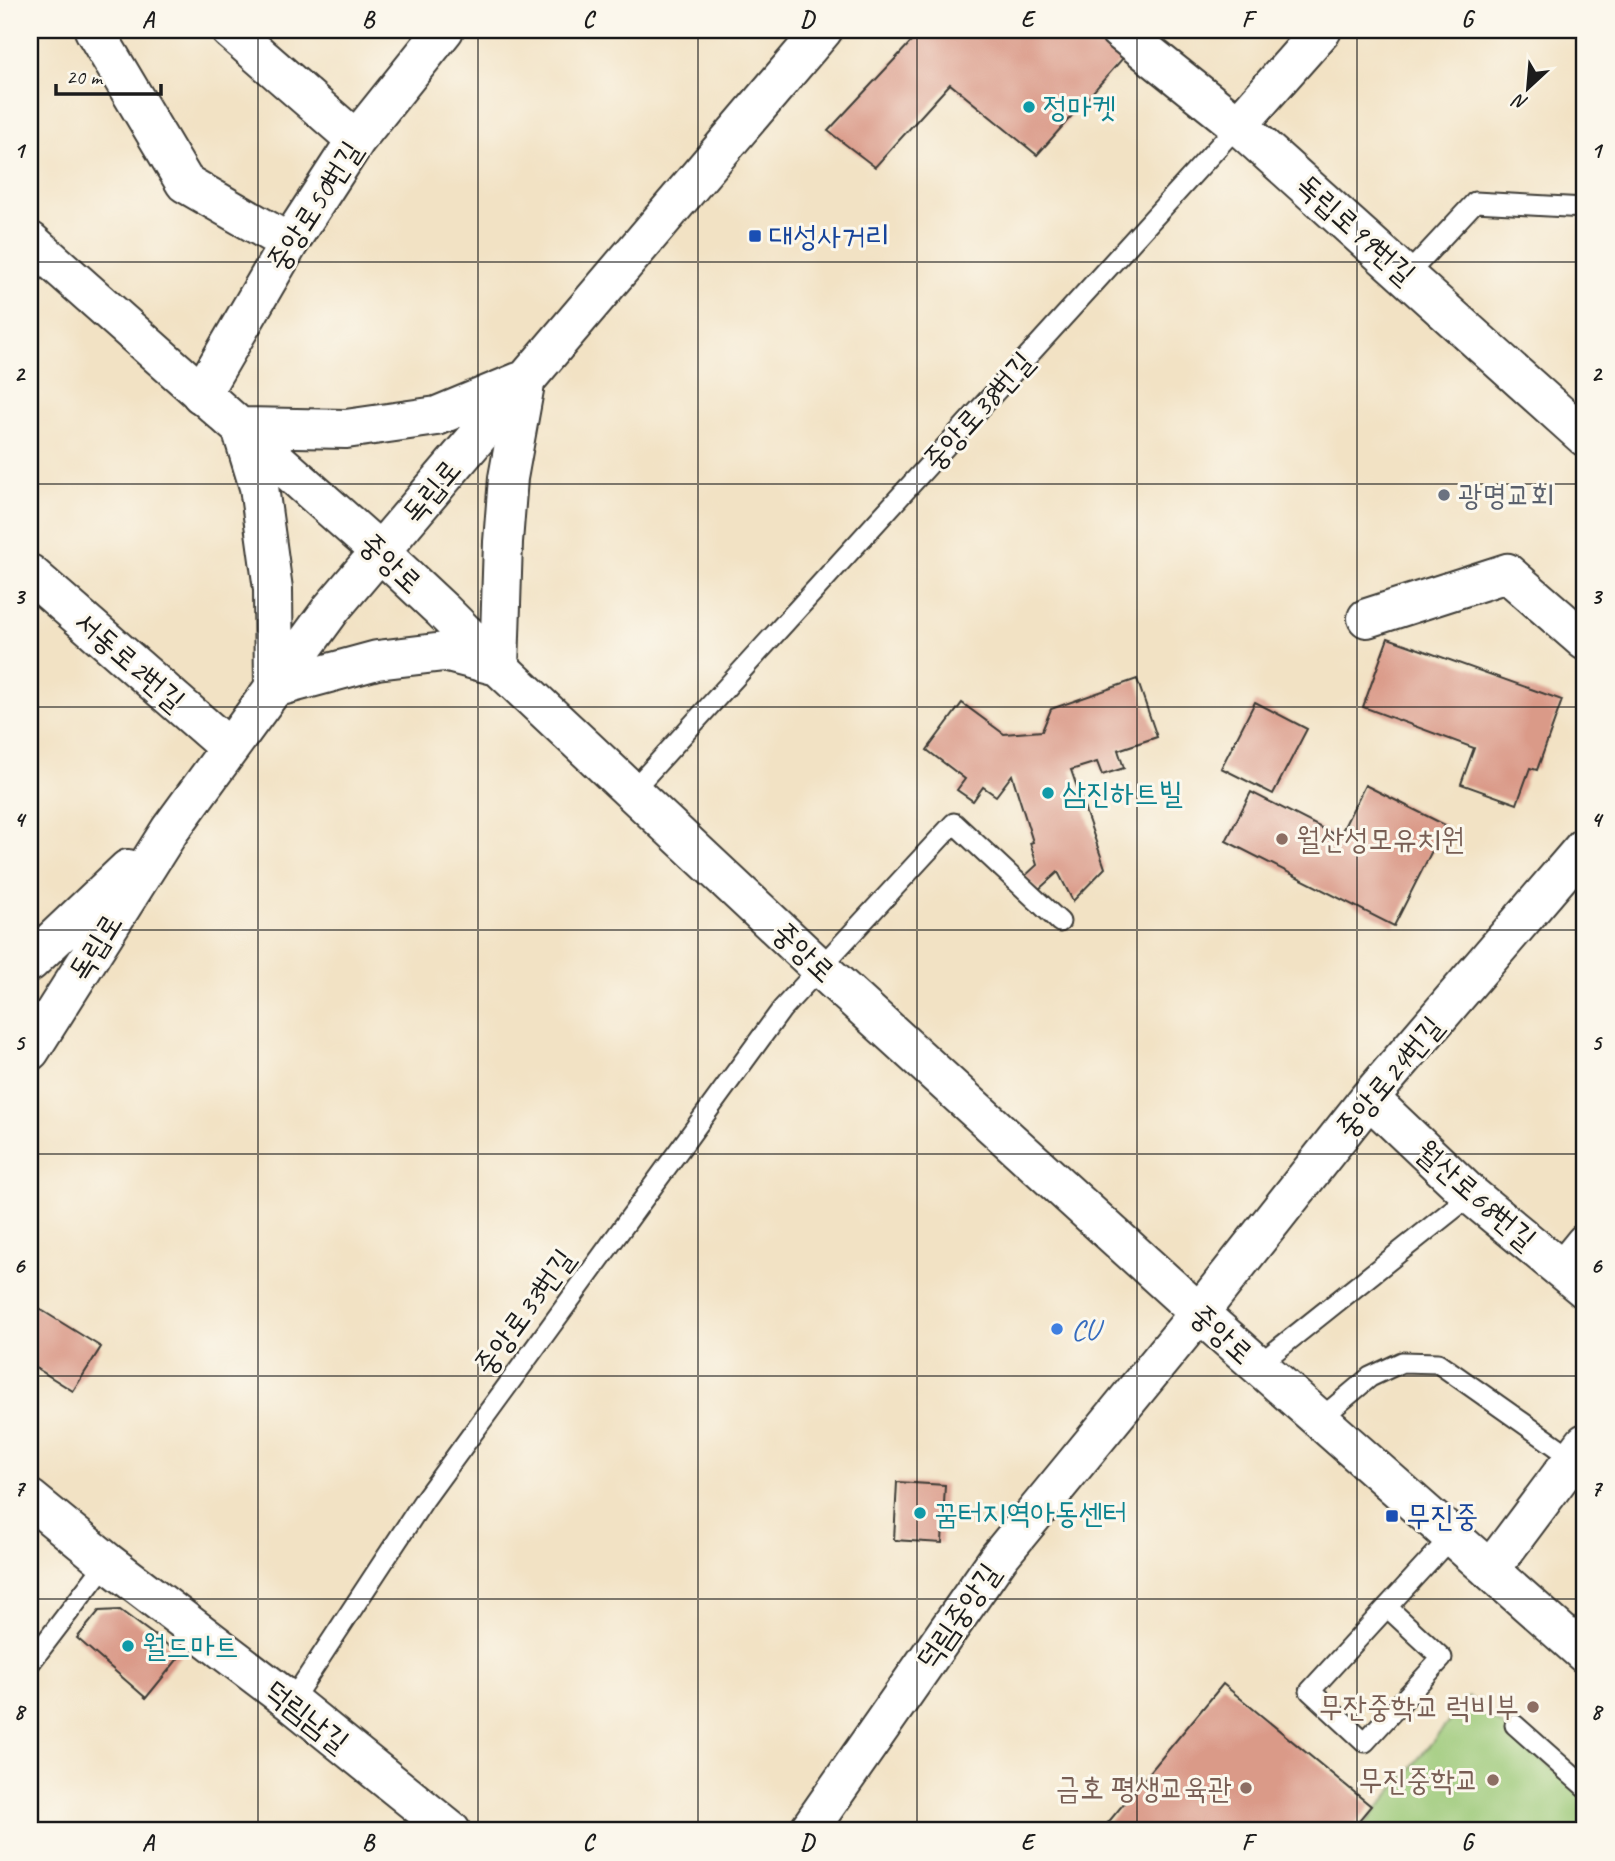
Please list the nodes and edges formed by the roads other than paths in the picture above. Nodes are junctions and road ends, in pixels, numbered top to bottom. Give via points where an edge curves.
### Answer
1 (94, 30) edge
2 (230, 30) edge
3 (444, 30) edge
4 (823, 30) edge
5 (1119, 30) edge
6 (1322, 30) edge
7 (1238, 125) junction
8 (355, 140) junction
9 (1585, 208) edge
10 (30, 241) edge
11 (289, 243) junction
12 (1407, 275) junction
13 (526, 379) junction
14 (201, 394) junction
15 (241, 427) junction
16 (1585, 437) edge
17 (380, 552) junction
18 (30, 574) edge
19 (1367, 618) dead end
20 (1585, 641) edge
21 (499, 667) junction
22 (274, 688) junction
23 (229, 748) junction
24 (632, 790) junction
25 (170, 830) junction
26 (1585, 846) edge
27 (1060, 922) dead end
28 (30, 962) edge
29 (819, 967) junction
30 (30, 1051) edge
31 (1369, 1098) junction
32 (1471, 1195) junction
33 (1578, 1268) edge
34 (1199, 1313) junction
35 (1258, 1365) junction
36 (1320, 1419) junction
37 (1582, 1456) edge
38 (30, 1499) edge
39 (1452, 1536) junction
40 (107, 1562) junction
41 (1490, 1570) junction
42 (1387, 1607) junction
43 (1585, 1654) edge
44 (30, 1663) edge
45 (291, 1702) junction
46 (1515, 1725) dead end
47 (1585, 1787) edge
48 (451, 1831) edge
49 (808, 1831) edge

1 - 11 street via 185,183
2 - 8 street
3 - 8 street, 중앙로50번길
4 - 13 street, 독립로
5 - 7 street, 독립로99번길
6 - 7 street, 중앙로38번길
7 - 12 street, 독립로99번길
7 - 24 lane, 중앙로38번길
8 - 11 street, 중앙로50번길
9 - 12 lane via 1475,202
10 - 14 street, 중앙로
11 - 14 street, 중앙로50번길
12 - 16 street, 독립로99번길
13 - 15 street via 437,416 346,429
13 - 17 street, 독립로
13 - 21 street via 508,478
14 - 15 street, 중앙로
15 - 17 street, 중앙로
15 - 22 street via 259,486 273,589
17 - 21 street, 중앙로
17 - 22 street, 독립로
18 - 23 street, 서동로2번길
19 - 20 street via 1507,573
21 - 22 street via 444,652 377,660
21 - 24 street, 중앙로
22 - 23 street, 독립로
23 - 25 street, 독립로
24 - 29 street, 중앙로
25 - 28 street
25 - 30 street, 독립로
26 - 31 street, 중앙로24번길
27 - 29 lane, 중앙로33번길 via 954,823
29 - 34 street, 중앙로
29 - 45 lane, 중앙로33번길 via 782,1009 424,1500
31 - 32 street, 월산로68번길
31 - 34 street, 중앙로24번길
32 - 33 street, 월산로68번길
32 - 35 lane
34 - 35 street, 중앙로
34 - 49 street, 덕림중앙길 via 999,1557
35 - 36 street, 중앙로
36 - 37 lane via 1370,1377 1391,1367 1402,1362 1438,1363
36 - 39 street, 중앙로
37 - 41 street
38 - 40 street, 덕림남길
39 - 41 street, 중앙로
39 - 42 lane
40 - 44 lane
40 - 45 street, 덕림남길
41 - 43 street, 중앙로
42 - 42 lane via 1310,1691 1365,1742 1442,1658
45 - 48 street, 덕림남길
46 - 47 lane

